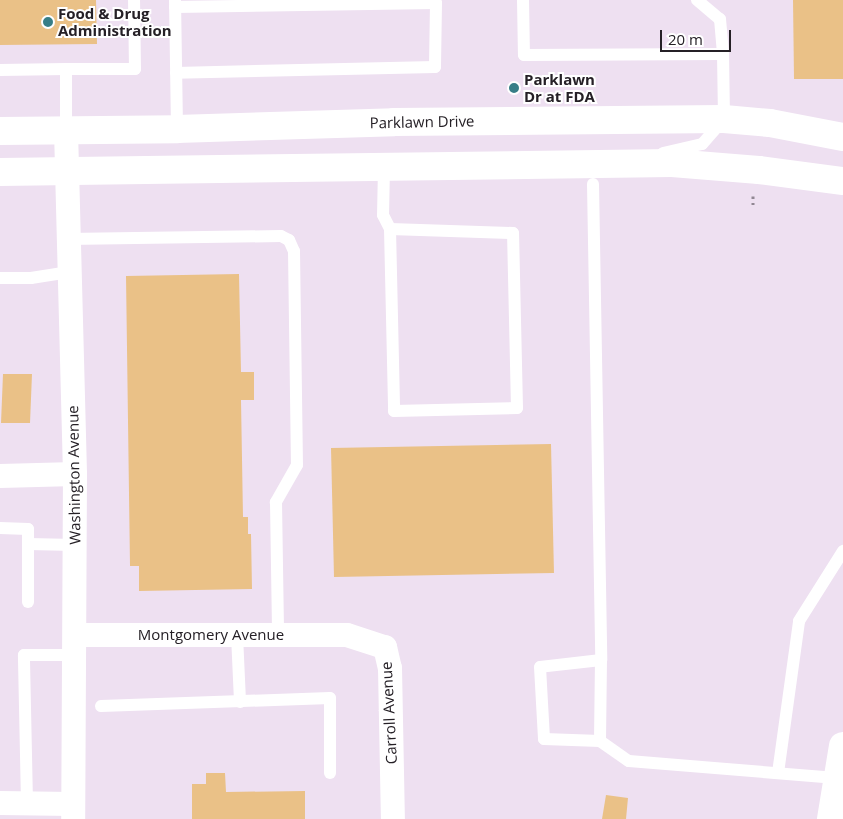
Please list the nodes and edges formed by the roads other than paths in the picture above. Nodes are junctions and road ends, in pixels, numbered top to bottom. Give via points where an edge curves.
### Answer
1 (134, 0) edge
2 (523, 0) edge
3 (698, 0) edge
4 (175, 4) edge
5 (723, 54) junction
6 (66, 69) junction
7 (0, 70) edge
8 (176, 72) junction
9 (724, 119) junction
10 (177, 129) junction
11 (66, 130) junction
12 (0, 131) edge
13 (843, 137) edge
14 (618, 163) junction
15 (384, 168) junction
16 (66, 171) junction
17 (0, 172) edge
18 (843, 181) edge
19 (593, 184) dead end
20 (390, 229) junction
21 (68, 239) junction
22 (68, 272) junction
23 (0, 278) edge
24 (75, 474) junction
25 (0, 476) edge
26 (0, 528) edge
27 (28, 544) junction
28 (75, 545) junction
29 (843, 551) edge
30 (28, 602) dead end
31 (238, 635) junction
32 (278, 635) junction
33 (347, 635) joint
34 (75, 645) junction
35 (601, 660) junction
36 (240, 702) junction
37 (101, 706) dead end
38 (600, 741) junction
39 (843, 746) edge
40 (330, 773) dead end
41 (778, 773) junction
42 (836, 778) junction
43 (0, 803) edge
44 (27, 803) junction
45 (73, 811) edge
46 (393, 819) edge
47 (831, 819) edge

1 - 6 lane via 135,69
2 - 5 lane via 524,55
3 - 5 lane via 720,19
4 - 8 lane
4 - 8 lane via 436,3 435,67
5 - 9 lane
6 - 7 lane
6 - 11 lane
8 - 10 lane
9 - 10 main road, Parklawn Drive via 394,122
9 - 13 main road, Parklawn Drive via 770,123
9 - 14 lane via 702,144
10 - 11 main road, Parklawn Drive
11 - 12 main road, Parklawn Drive
11 - 16 street, Washington Avenue
14 - 15 main road
14 - 18 main road via 705,165
15 - 16 main road
15 - 20 lane via 384,215
16 - 17 main road
16 - 21 street, Washington Avenue
19 - 35 lane
20 - 20 lane via 394,411 517,408 514,233
21 - 22 street, Washington Avenue
21 - 32 lane via 281,236 289,240 294,251 297,465 276,502
22 - 23 lane via 31,278
22 - 24 street, Washington Avenue
24 - 25 street
24 - 28 street, Washington Avenue
26 - 27 lane via 28,529
27 - 28 lane
27 - 30 lane
28 - 34 street, Washington Avenue
29 - 41 lane via 799,621
31 - 32 street, Montgomery Avenue
31 - 34 street, Montgomery Avenue
31 - 36 lane
32 - 33 street, Montgomery Avenue
33 - 46 street, Carroll Avenue via 385,647 390,668
34 - 44 lane via 24,655
34 - 45 street, Washington Avenue
35 - 38 lane
35 - 38 lane via 540,667 544,739
36 - 37 lane
36 - 40 lane via 330,698
38 - 41 lane via 629,761
39 - 42 main road
41 - 42 lane
42 - 47 main road
43 - 44 street
44 - 45 street

